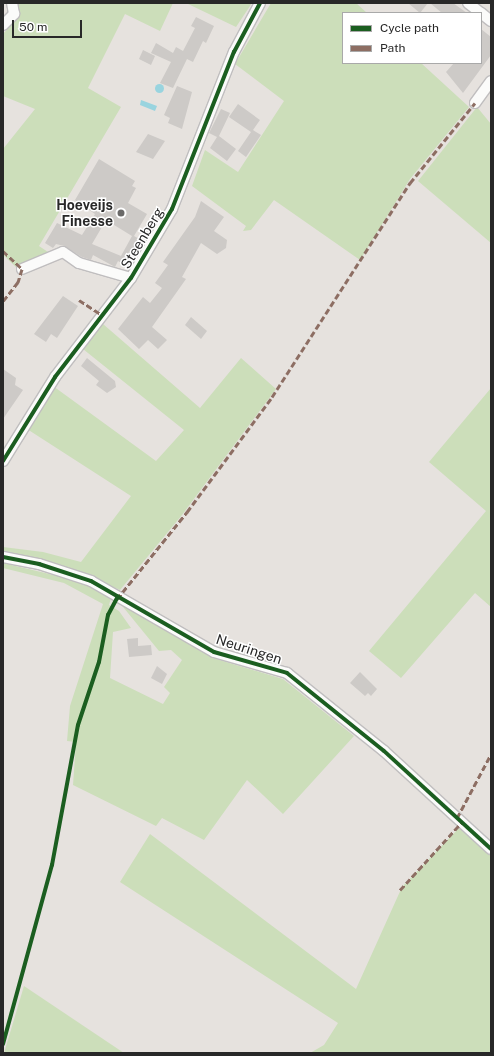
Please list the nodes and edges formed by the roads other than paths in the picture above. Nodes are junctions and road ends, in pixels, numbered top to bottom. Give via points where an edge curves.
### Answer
1 (12, 3) edge
2 (260, 3) edge
3 (468, 3) edge
4 (480, 12) edge
5 (482, 14) edge
6 (491, 21) edge
7 (3, 25) edge
8 (491, 81) edge
9 (475, 103) dead end
10 (22, 269) dead end
11 (131, 278) junction
12 (3, 461) edge
13 (3, 557) edge
14 (491, 849) edge

1 - 7 street via 14,14
2 - 11 street, Steenberg via 233,56 172,209
3 - 4 street
5 - 6 street
8 - 9 street
10 - 11 street via 62,252 79,263
11 - 12 street, Steenberg via 55,377
13 - 14 street, Neuringen via 39,564 91,580 214,652 287,673 384,751

